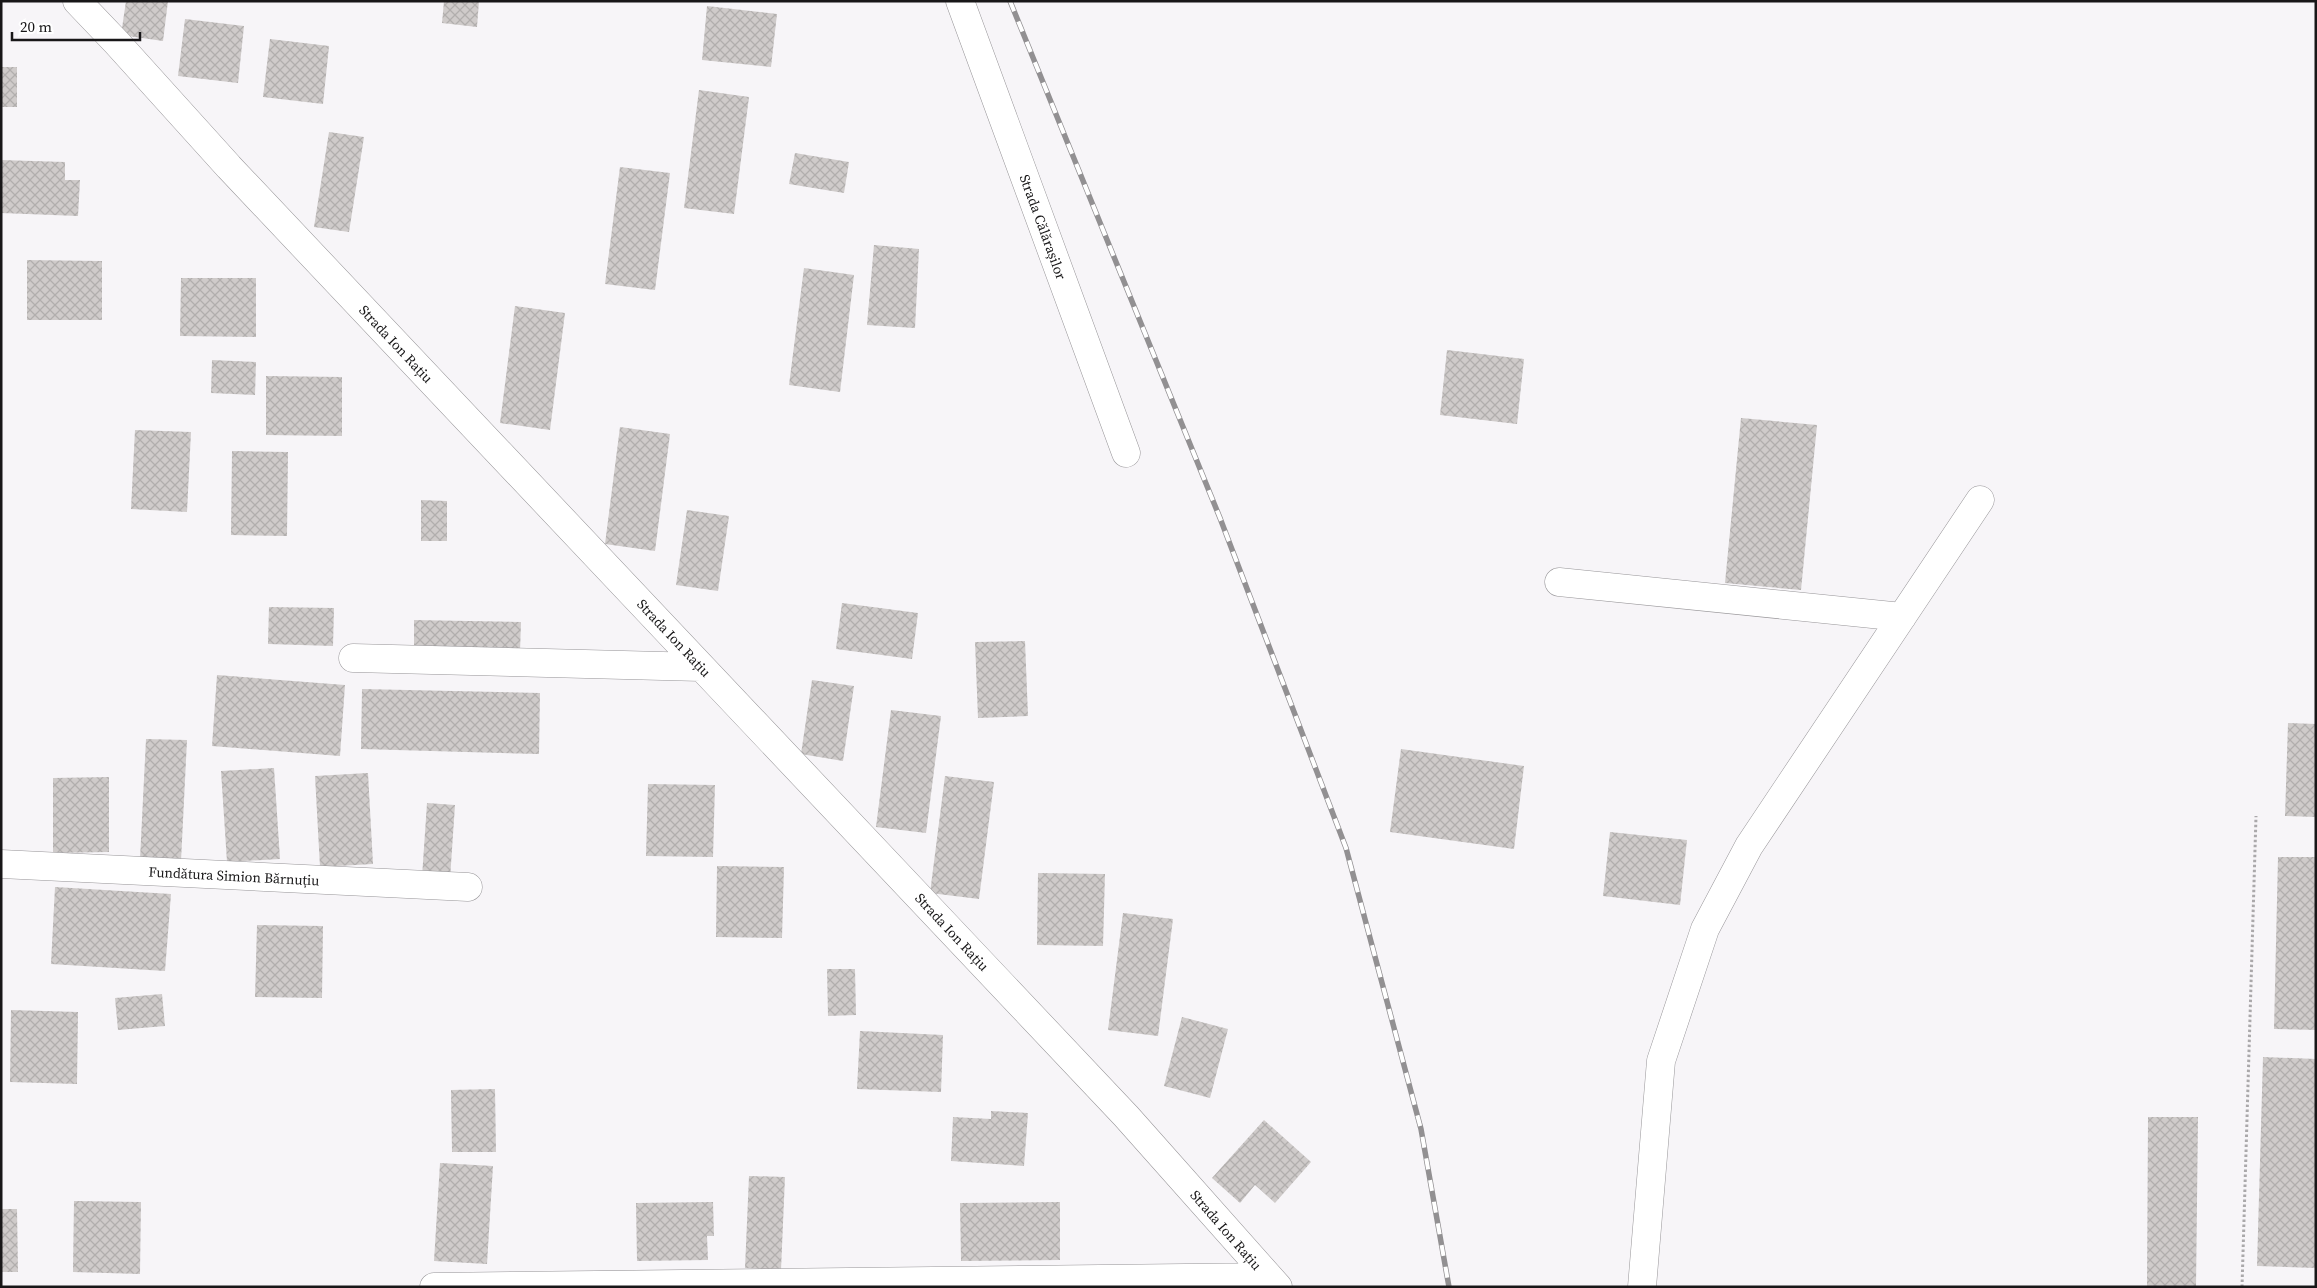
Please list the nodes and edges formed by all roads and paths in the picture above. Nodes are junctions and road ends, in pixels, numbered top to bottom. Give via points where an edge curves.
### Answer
1 (77, 1) edge
2 (960, 1) edge
3 (1126, 453) dead end
4 (1980, 500) dead end
5 (1559, 582) dead end
6 (1902, 617) junction
7 (353, 658) dead end
8 (701, 666) junction
9 (2256, 816) dead end
10 (1, 864) edge
11 (468, 888) dead end
12 (1273, 1282) edge
13 (434, 1287) edge
14 (1642, 1287) edge
15 (2242, 1287) edge

1 - 8 street, Strada Ion Rațiu via 229,168
2 - 3 street, Strada Călărașilor
4 - 6 street
5 - 6 street
6 - 14 street via 1749,846 1705,930 1661,1062
7 - 8 street
8 - 12 street, Strada Ion Rațiu via 1126,1116
9 - 15 path
10 - 11 street, Fundătura Simion Bărnuțiu
12 - 13 street

